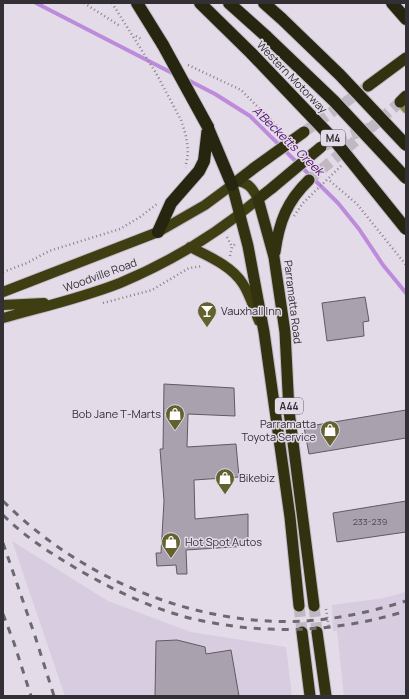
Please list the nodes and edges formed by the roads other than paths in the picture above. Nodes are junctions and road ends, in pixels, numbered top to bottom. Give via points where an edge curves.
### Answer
1 (137, 3) edge
2 (200, 3) edge
3 (229, 3) edge
4 (264, 3) edge
5 (392, 3) edge
6 (406, 19) edge
7 (406, 58) edge
8 (368, 86) tunnel mouth
9 (208, 127) junction
10 (304, 132) tunnel mouth
11 (406, 146) edge
12 (321, 148) tunnel mouth
13 (406, 178) edge
14 (309, 180) tunnel mouth
15 (235, 183) junction
16 (258, 199) junction
17 (240, 215) junction
18 (406, 229) edge
19 (158, 232) junction
20 (190, 247) junction
21 (274, 257) junction
22 (3, 292) edge
23 (62, 302) junction
24 (3, 305) edge
25 (3, 318) edge
26 (264, 332) junction
27 (299, 606) tunnel mouth
28 (314, 606) tunnel mouth
29 (302, 632) tunnel mouth
30 (317, 632) tunnel mouth
31 (310, 696) edge
32 (326, 696) edge

1 - 9 highway, bridge
2 - 18 highway, Western Motorway / M4, bridge via 335,141
3 - 13 highway, Western Motorway / M4, bridge via 340,107
4 - 11 highway, bridge via 340,75
5 - 6 highway
7 - 8 highway
9 - 15 highway
9 - 19 highway via 204,161 199,171 171,203
10 - 15 highway, bridge
12 - 16 highway, bridge
14 - 21 highway, A44 via 295,194 291,212 278,230
15 - 16 main road, Parramatta Road / A44 via 246,182
15 - 17 highway, A44
15 - 19 main road, Woodville Road via 205,205
16 - 17 main road, Woodville Road
16 - 21 highway, Parramatta Road / A44
17 - 20 main road, Woodville Road
17 - 26 highway, A44
19 - 22 main road, Woodville Road
20 - 23 main road, Woodville Road via 125,280
20 - 26 main road via 224,266 243,284
21 - 28 highway, Parramatta Road / A44 via 285,332 289,411
23 - 24 main road
23 - 25 main road, Woodville Road
26 - 27 highway, A44 via 290,517
29 - 31 highway
30 - 32 highway

